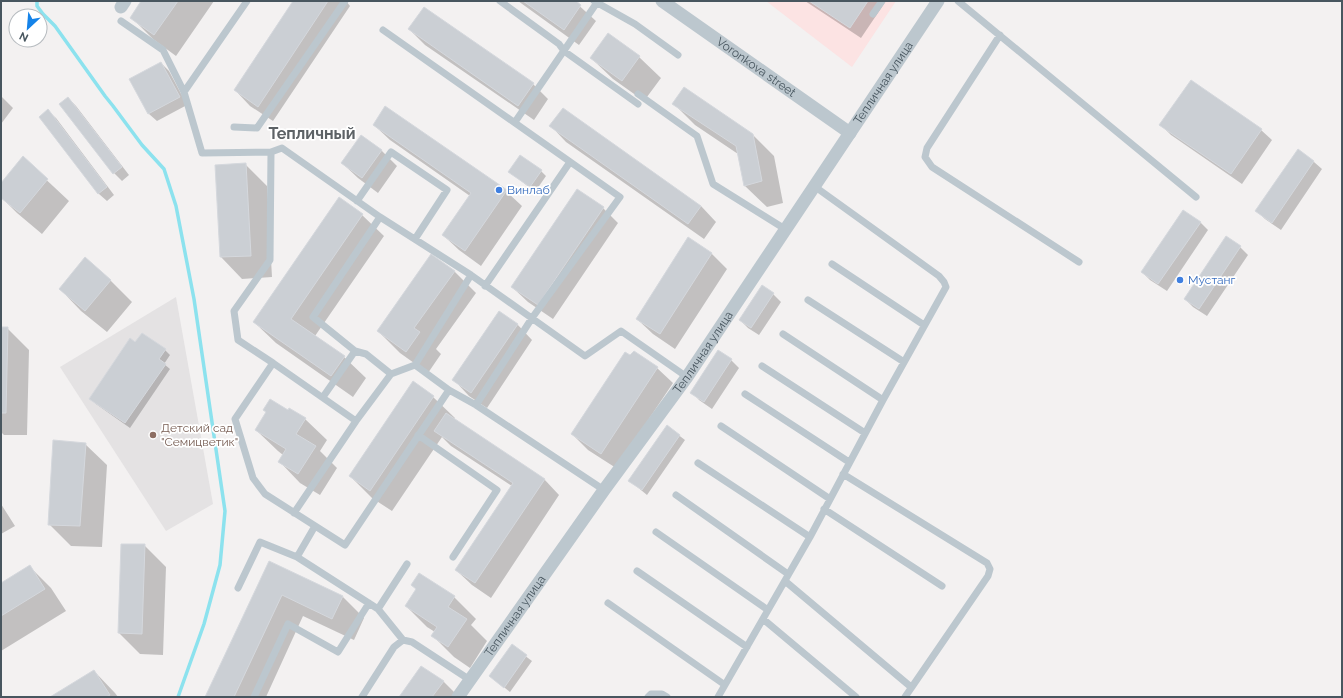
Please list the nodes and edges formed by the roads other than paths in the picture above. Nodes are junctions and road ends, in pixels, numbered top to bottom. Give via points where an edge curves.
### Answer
1 (247, 1) edge
2 (345, 1) edge
3 (500, 1) edge
4 (662, 1) edge
5 (882, 1) edge
6 (938, 1) edge
7 (958, 1) edge
8 (596, 2) edge
9 (873, 14) dead end
10 (121, 21) dead end
11 (384, 30) dead end
12 (1000, 35) junction
13 (564, 51) junction
14 (678, 55) dead end
15 (184, 92) junction
16 (638, 94) dead end
17 (638, 104) dead end
18 (515, 122) junction
19 (234, 127) dead end
20 (850, 133) junction
21 (271, 152) junction
22 (570, 162) junction
23 (814, 186) junction
24 (1196, 197) dead end
25 (357, 201) junction
26 (380, 217) junction
27 (785, 229) junction
28 (415, 239) junction
29 (1079, 262) dead end
30 (832, 264) dead end
31 (471, 275) junction
32 (485, 286) junction
33 (808, 300) dead end
34 (532, 318) junction
35 (924, 325) junction
36 (782, 334) dead end
37 (355, 351) junction
38 (904, 362) junction
39 (274, 363) junction
40 (415, 365) junction
41 (762, 366) dead end
42 (391, 374) junction
43 (687, 377) junction
44 (449, 390) junction
45 (745, 394) dead end
46 (323, 397) junction
47 (883, 400) junction
48 (476, 405) junction
49 (356, 421) junction
50 (721, 426) dead end
51 (865, 433) junction
52 (418, 435) junction
53 (849, 462) junction
54 (698, 463) dead end
55 (843, 474) junction
56 (604, 490) junction
57 (676, 495) dead end
58 (830, 499) junction
59 (824, 509) junction
60 (294, 513) junction
61 (315, 526) junction
62 (656, 532) dead end
63 (810, 537) junction
64 (297, 557) junction
65 (453, 557) dead end
66 (407, 564) dead end
67 (637, 571) dead end
68 (788, 574) junction
69 (784, 581) junction
70 (942, 586) dead end
71 (238, 588) dead end
72 (369, 603) junction
73 (608, 603) dead end
74 (378, 609) junction
75 (768, 610) junction
76 (763, 619) junction
77 (403, 640) junction
78 (748, 647) junction
79 (470, 680) junction
80 (724, 685) junction
81 (911, 687) junction
82 (719, 695) edge
83 (254, 697) edge
84 (362, 697) edge
85 (458, 697) edge
86 (648, 697) edge
87 (667, 697) edge
88 (714, 697) edge
89 (856, 697) edge
90 (905, 697) edge

1 - 15 lane
2 - 19 lane via 257,128
3 - 13 lane via 560,44
4 - 20 street, Voronkova street
5 - 9 lane
6 - 20 street, Тепличная улица
7 - 12 lane
8 - 13 lane
8 - 14 lane via 635,24
10 - 15 lane via 163,50
11 - 18 lane
12 - 24 lane
12 - 29 lane via 927,148 924,157 932,167
13 - 17 lane
13 - 18 lane
15 - 21 lane via 202,153
16 - 27 lane via 697,136 713,184
18 - 22 lane
20 - 23 street, Тепличная улица
21 - 25 lane via 282,148
21 - 39 lane via 270,260 234,311 238,340
22 - 32 lane
22 - 34 lane via 620,197
23 - 27 street, Тепличная улица
23 - 35 lane via 944,282 946,287
25 - 26 lane
25 - 28 lane via 391,152 447,190
26 - 28 lane
26 - 37 lane via 313,317
27 - 43 street, Тепличная улица
28 - 31 lane
30 - 35 lane
31 - 32 lane
31 - 40 lane
32 - 34 lane
33 - 38 lane
34 - 43 lane via 585,356 621,331
34 - 48 lane
35 - 38 lane
36 - 47 lane
37 - 42 lane via 366,354
37 - 46 lane
38 - 47 lane
39 - 46 lane
39 - 60 lane via 235,419 253,478 265,494
40 - 42 lane
40 - 44 lane
41 - 51 lane
42 - 49 lane
43 - 56 street, Тепличная улица
44 - 48 lane
44 - 52 lane
45 - 53 lane
46 - 49 lane
47 - 51 lane
48 - 56 lane
49 - 60 lane
50 - 58 lane
51 - 53 lane
52 - 61 lane via 345,546
52 - 65 lane via 497,490
53 - 55 lane
54 - 63 lane
55 - 58 lane
55 - 81 lane via 987,563 990,569 988,576
56 - 79 street, Тепличная улица
57 - 68 lane
58 - 59 lane
59 - 63 lane
59 - 70 lane
60 - 61 lane
61 - 64 lane
62 - 75 lane
63 - 68 lane
64 - 71 lane via 260,542
64 - 72 lane
66 - 74 lane
67 - 78 lane
68 - 69 lane
69 - 75 lane
69 - 81 lane
72 - 74 lane
72 - 83 lane via 338,652 288,624
73 - 80 lane
74 - 77 lane
75 - 76 lane
76 - 78 lane
76 - 89 lane
77 - 79 lane via 412,642
77 - 84 lane via 394,647
78 - 80 lane
79 - 85 street, Тепличная улица
80 - 82 lane
81 - 90 lane
82 - 88 lane
86 - 87 lane via 651,694 662,694

